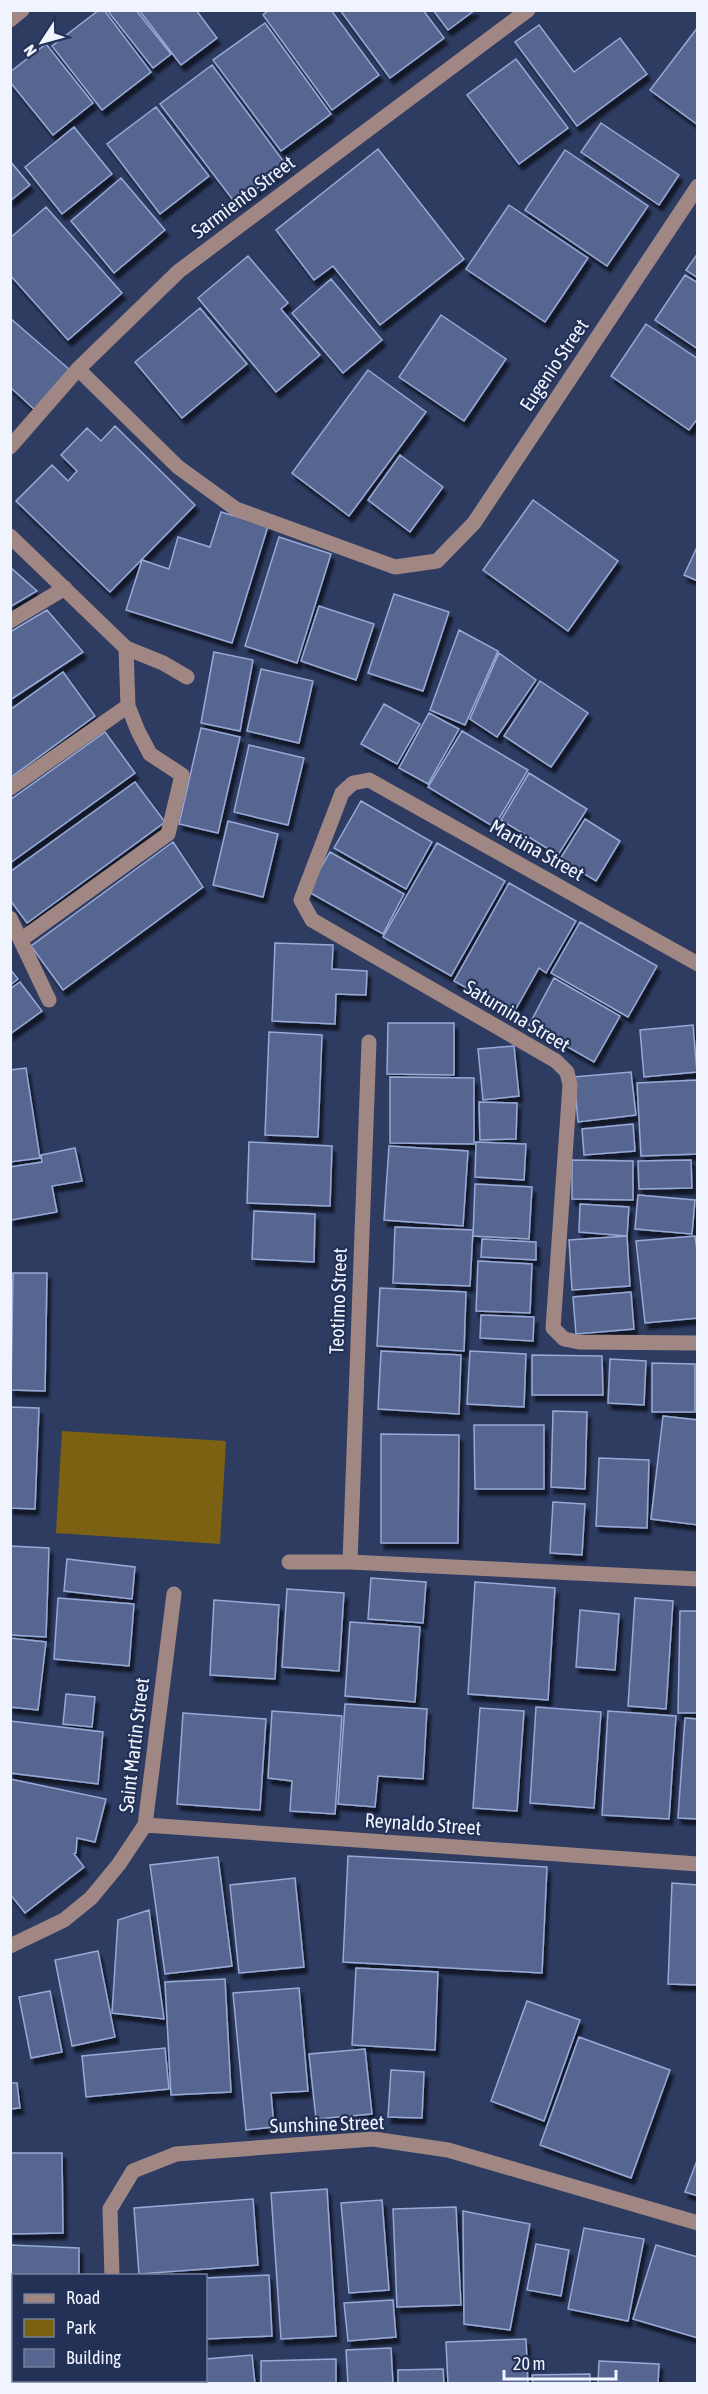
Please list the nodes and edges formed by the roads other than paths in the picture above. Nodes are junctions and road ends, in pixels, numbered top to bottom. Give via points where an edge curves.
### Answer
1 (22, 10) edge
2 (528, 10) edge
3 (10, 20) edge
4 (698, 186) edge
5 (78, 369) junction
6 (10, 447) edge
7 (10, 536) edge
8 (65, 588) junction
9 (10, 621) edge
10 (126, 648) junction
11 (187, 677) dead end
12 (128, 706) junction
13 (353, 783) joint
14 (10, 788) edge
15 (10, 918) edge
16 (22, 939) junction
17 (698, 964) edge
18 (49, 1000) dead end
19 (369, 1042) dead end
20 (698, 1343) edge
21 (289, 1562) dead end
22 (350, 1562) junction
23 (698, 1579) edge
24 (174, 1594) dead end
25 (145, 1825) junction
26 (698, 1864) edge
27 (10, 1946) edge
28 (698, 2223) edge
29 (112, 2274) edge

1 - 3 street
2 - 5 street, Sarmiento Street via 180,271
4 - 5 street, Eugenio Street via 474,523 437,561 395,567 236,508 178,467
5 - 6 street, Sarmiento Street
7 - 8 street
8 - 9 street
8 - 10 street
10 - 11 street
10 - 12 street
12 - 14 street
12 - 16 street via 150,754 182,775 168,834
13 - 17 street, Martina Street via 369,780
13 - 20 street, Saturnina Street via 342,793 301,900 312,920 556,1061 567,1072 570,1085 553,1328 564,1339 579,1342
15 - 16 street
16 - 18 street
19 - 22 street, Teotimo Street
21 - 22 street
22 - 23 street
24 - 25 street, Saint Martin Street
25 - 26 street, Reynaldo Street
25 - 27 street, Saint Martin Street via 92,1898 64,1920
28 - 29 street, Sunshine Street via 447,2150 373,2139 176,2154 133,2171 110,2209

